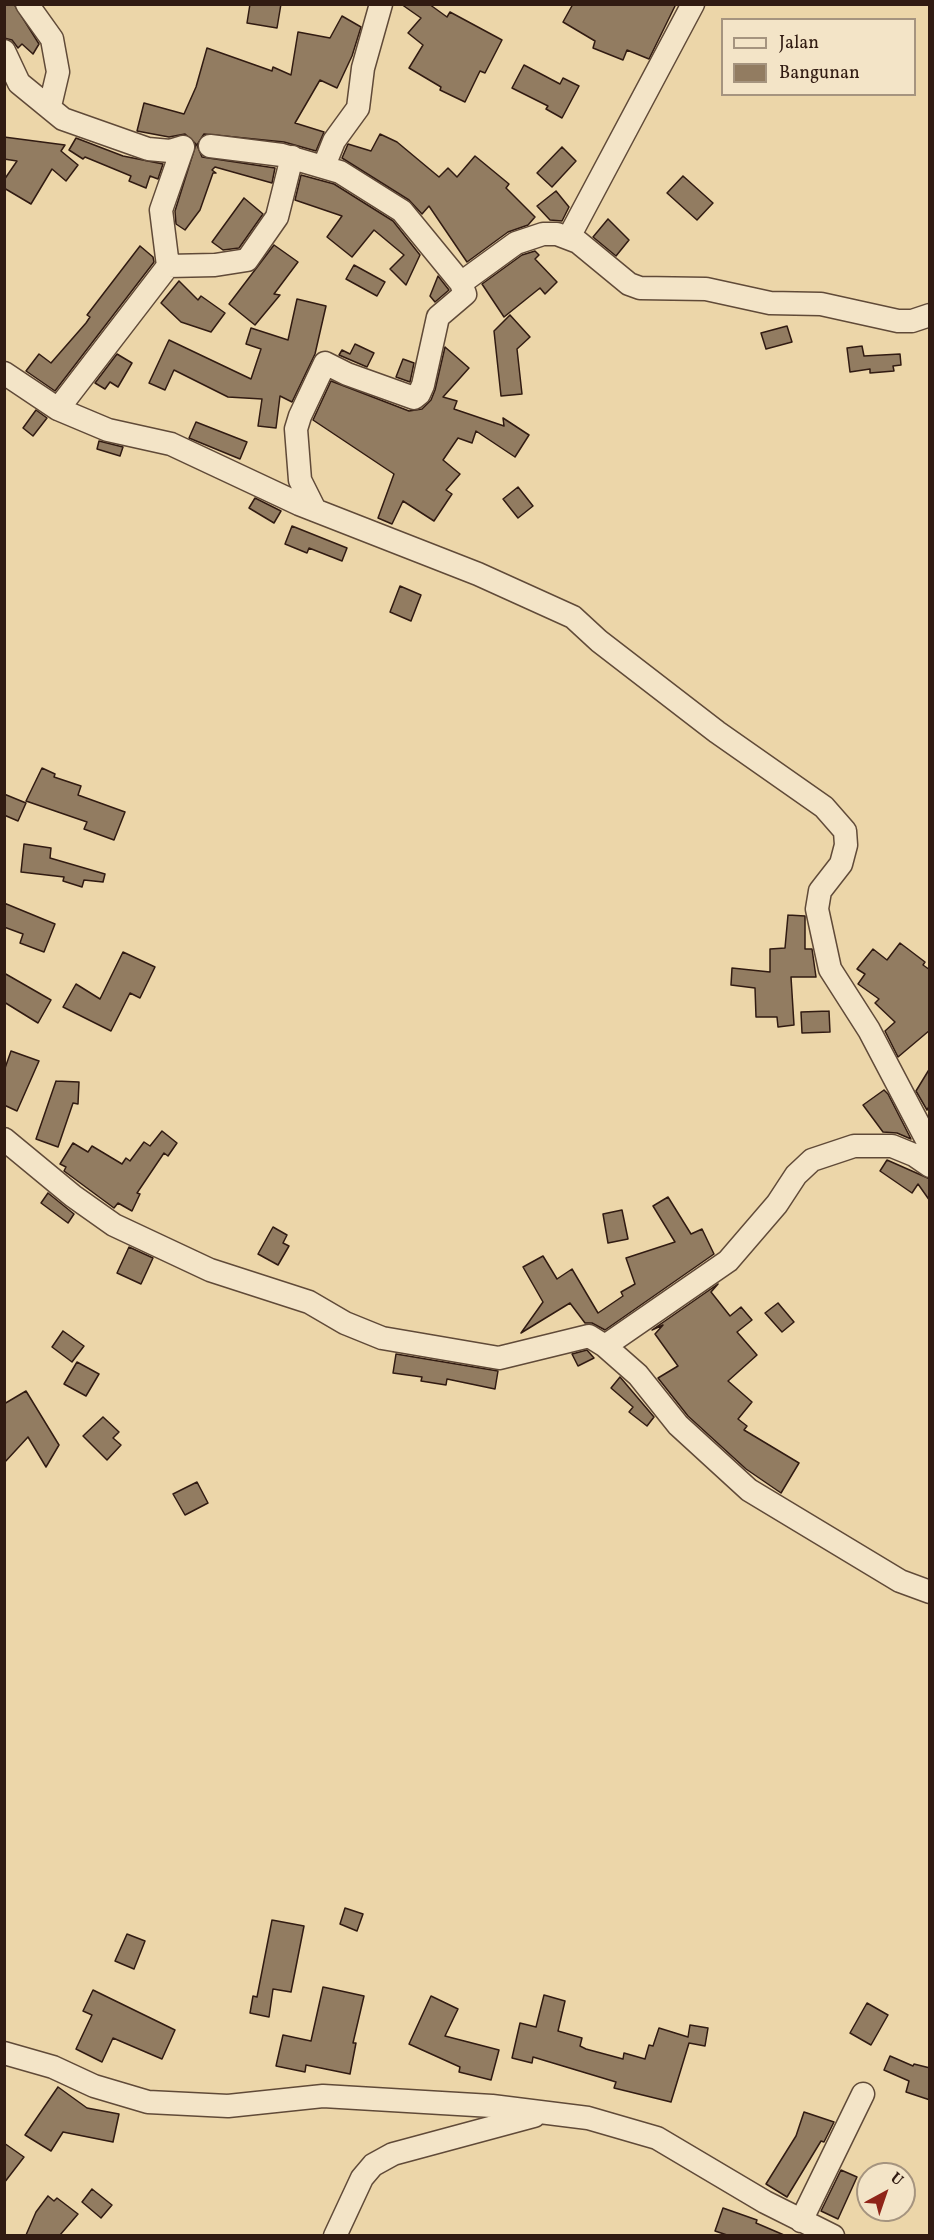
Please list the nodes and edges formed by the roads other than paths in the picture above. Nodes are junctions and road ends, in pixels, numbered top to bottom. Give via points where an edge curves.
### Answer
1 (27, 4) edge
2 (381, 4) edge
3 (693, 4) edge
4 (4, 51) edge
5 (50, 106) junction
6 (210, 146) dead end
7 (292, 157) junction
8 (324, 166) junction
9 (569, 237) junction
10 (168, 266) junction
11 (461, 284) junction
12 (930, 315) edge
13 (4, 373) edge
14 (58, 410) junction
15 (315, 510) junction
16 (4, 1139) edge
17 (930, 1146) edge
18 (930, 1166) edge
19 (605, 1346) junction
20 (930, 1592) edge
21 (4, 2053) edge
22 (864, 2094) dead end
23 (556, 2114) junction
24 (801, 2221) junction
25 (335, 2235) edge
26 (833, 2235) edge

1 - 5 street via 52,39 58,72
2 - 8 street via 363,68 358,108 334,141
3 - 9 street
4 - 5 street via 19,83
5 - 10 street via 63,119 148,149 170,151 183,147 161,210
6 - 7 street
7 - 8 street
7 - 10 street via 277,217 247,260
8 - 11 street via 402,211
9 - 11 street via 543,234 516,243
9 - 12 street via 629,284 640,288 706,290 770,303 821,304 898,321
10 - 14 street
11 - 15 street via 465,294 438,317 423,385 414,398 325,363 296,429 300,480
13 - 14 street
14 - 15 street via 108,430 171,444
15 - 17 street via 478,574 573,617 699,718 829,812 844,831 846,845 841,864 820,891 817,909 830,969 868,1030
16 - 19 street via 114,1225 210,1270 309,1302 382,1338 499,1358 589,1336
18 - 19 street via 892,1146 854,1146 812,1160 728,1261
19 - 20 street via 638,1375 678,1425 748,1490 900,1581
21 - 23 street via 148,2102 228,2106 323,2096 492,2106
22 - 24 street
23 - 24 street via 588,2118 657,2138
23 - 25 street via 538,2114 393,2154 373,2165 362,2178
24 - 26 street

